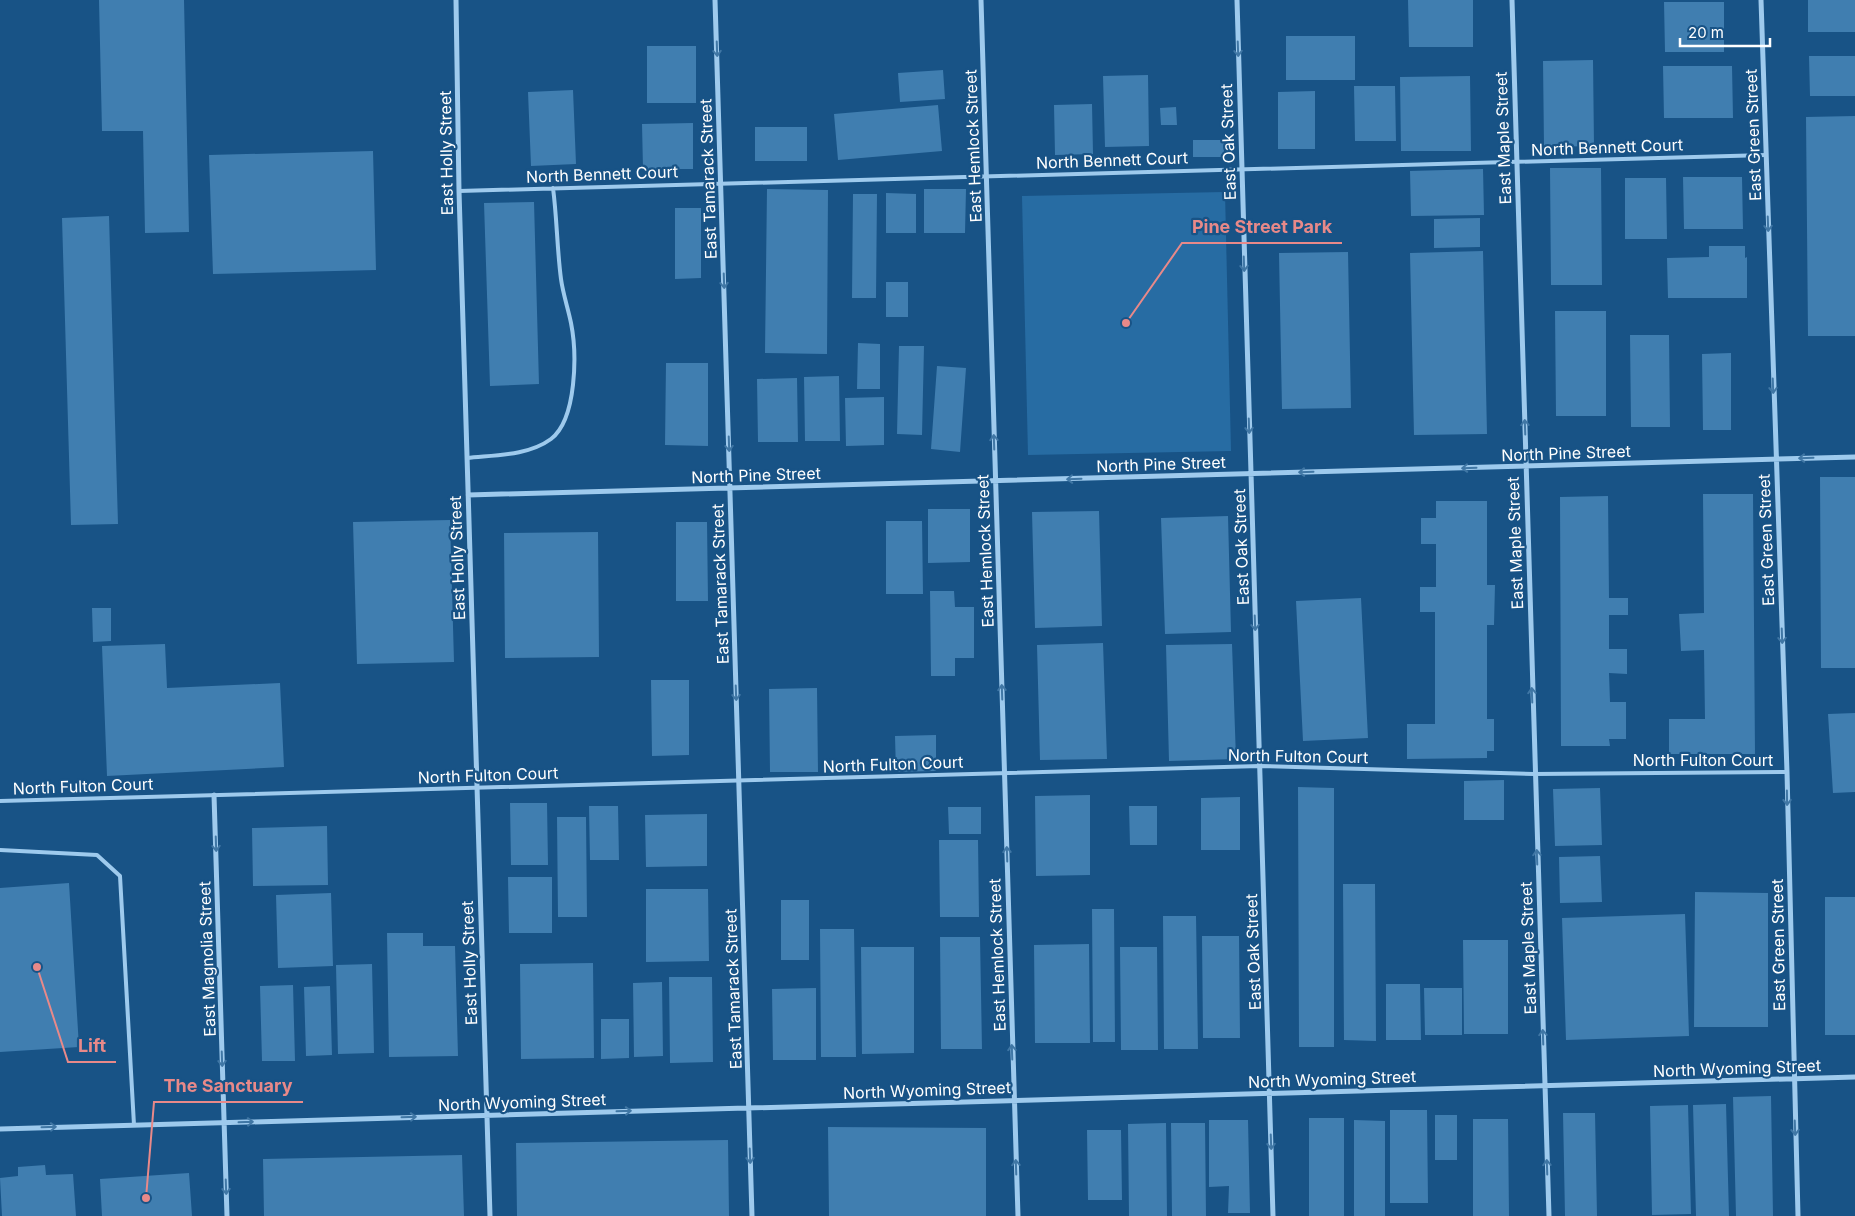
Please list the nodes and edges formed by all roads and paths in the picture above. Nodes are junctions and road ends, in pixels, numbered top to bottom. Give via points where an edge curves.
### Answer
1 (456, 0) edge
2 (715, 0) edge
3 (981, 0) edge
4 (1237, 0) edge
5 (1512, 0) edge
6 (1761, 0) edge
7 (1766, 155) junction
8 (1517, 162) junction
9 (1242, 169) junction
10 (986, 176) junction
11 (721, 184) junction
12 (552, 188) junction
13 (459, 191) junction
14 (1855, 457) edge
15 (467, 458) junction
16 (1775, 459) junction
17 (1526, 466) junction
18 (1251, 474) junction
19 (996, 481) junction
20 (730, 488) junction
21 (468, 495) junction
22 (1260, 766) junction
23 (1786, 772) junction
24 (1004, 773) junction
25 (1534, 774) junction
26 (739, 780) junction
27 (476, 788) junction
28 (214, 795) junction
29 (0, 801) edge
30 (0, 850) edge
31 (1855, 1077) edge
32 (1794, 1079) junction
33 (1545, 1086) junction
34 (1270, 1093) junction
35 (1014, 1100) junction
36 (749, 1108) junction
37 (486, 1115) junction
38 (224, 1122) junction
39 (134, 1125) junction
40 (0, 1129) edge
41 (227, 1216) edge
42 (490, 1216) edge
43 (752, 1216) edge
44 (1018, 1216) edge
45 (1273, 1216) edge
46 (1549, 1216) edge
47 (1798, 1216) edge

1 - 13 street, East Holly Street
2 -> 11 street, East Tamarack Street
3 - 10 street, East Hemlock Street
4 -> 9 street, East Oak Street
5 - 8 street, East Maple Street
6 - 7 street, East Green Street
7 - 8 lane, North Bennett Court
7 -> 16 street, East Green Street
8 - 9 lane, North Bennett Court
17 -> 8 street, East Maple Street
9 - 10 lane, North Bennett Court
9 -> 18 street, East Oak Street
10 - 11 lane, North Bennett Court
19 -> 10 street, East Hemlock Street
11 - 12 lane, North Bennett Court
11 -> 20 street, East Tamarack Street
12 - 13 lane, North Bennett Court
12 - 15 lane via 561,280 572,325 574,365 563,425 552,438 537,447 509,454
13 - 15 street, East Holly Street
14 -> 16 street, North Pine Street
15 - 21 street, East Holly Street
16 - 17 street, North Pine Street
16 -> 23 street, East Green Street
17 -> 18 street, North Pine Street
25 -> 17 street, East Maple Street
18 -> 19 street, North Pine Street
18 -> 22 street, East Oak Street
19 - 20 street, North Pine Street
24 -> 19 street, East Hemlock Street
20 - 21 street, North Pine Street
20 -> 26 street, East Tamarack Street
21 - 27 street, East Holly Street
22 - 24 lane, North Fulton Court
22 - 25 lane, North Fulton Court
22 - 34 street, East Oak Street
23 - 25 lane, North Fulton Court
23 -> 32 street, East Green Street
24 - 26 lane, North Fulton Court
35 -> 24 street, East Hemlock Street
33 -> 25 street, East Maple Street
26 - 27 lane, North Fulton Court
26 - 36 street, East Tamarack Street
27 - 28 lane, North Fulton Court
27 - 37 street, East Holly Street
28 - 29 lane, North Fulton Court
28 -> 38 street, East Magnolia Street
30 - 39 lane via 97,855 120,876
31 - 32 street, North Wyoming Street
32 - 33 street, North Wyoming Street
32 -> 47 street, East Green Street
33 - 34 street, North Wyoming Street
46 -> 33 street, East Maple Street
34 - 35 street, North Wyoming Street
34 -> 45 street, East Oak Street
35 - 36 street, North Wyoming Street
44 -> 35 street, East Hemlock Street
37 -> 36 street, North Wyoming Street
36 -> 43 street, East Tamarack Street
38 -> 37 street, North Wyoming Street
37 - 42 street, East Holly Street
38 - 39 street, North Wyoming Street
38 -> 41 street, East Magnolia Street
40 -> 39 street, North Wyoming Street

